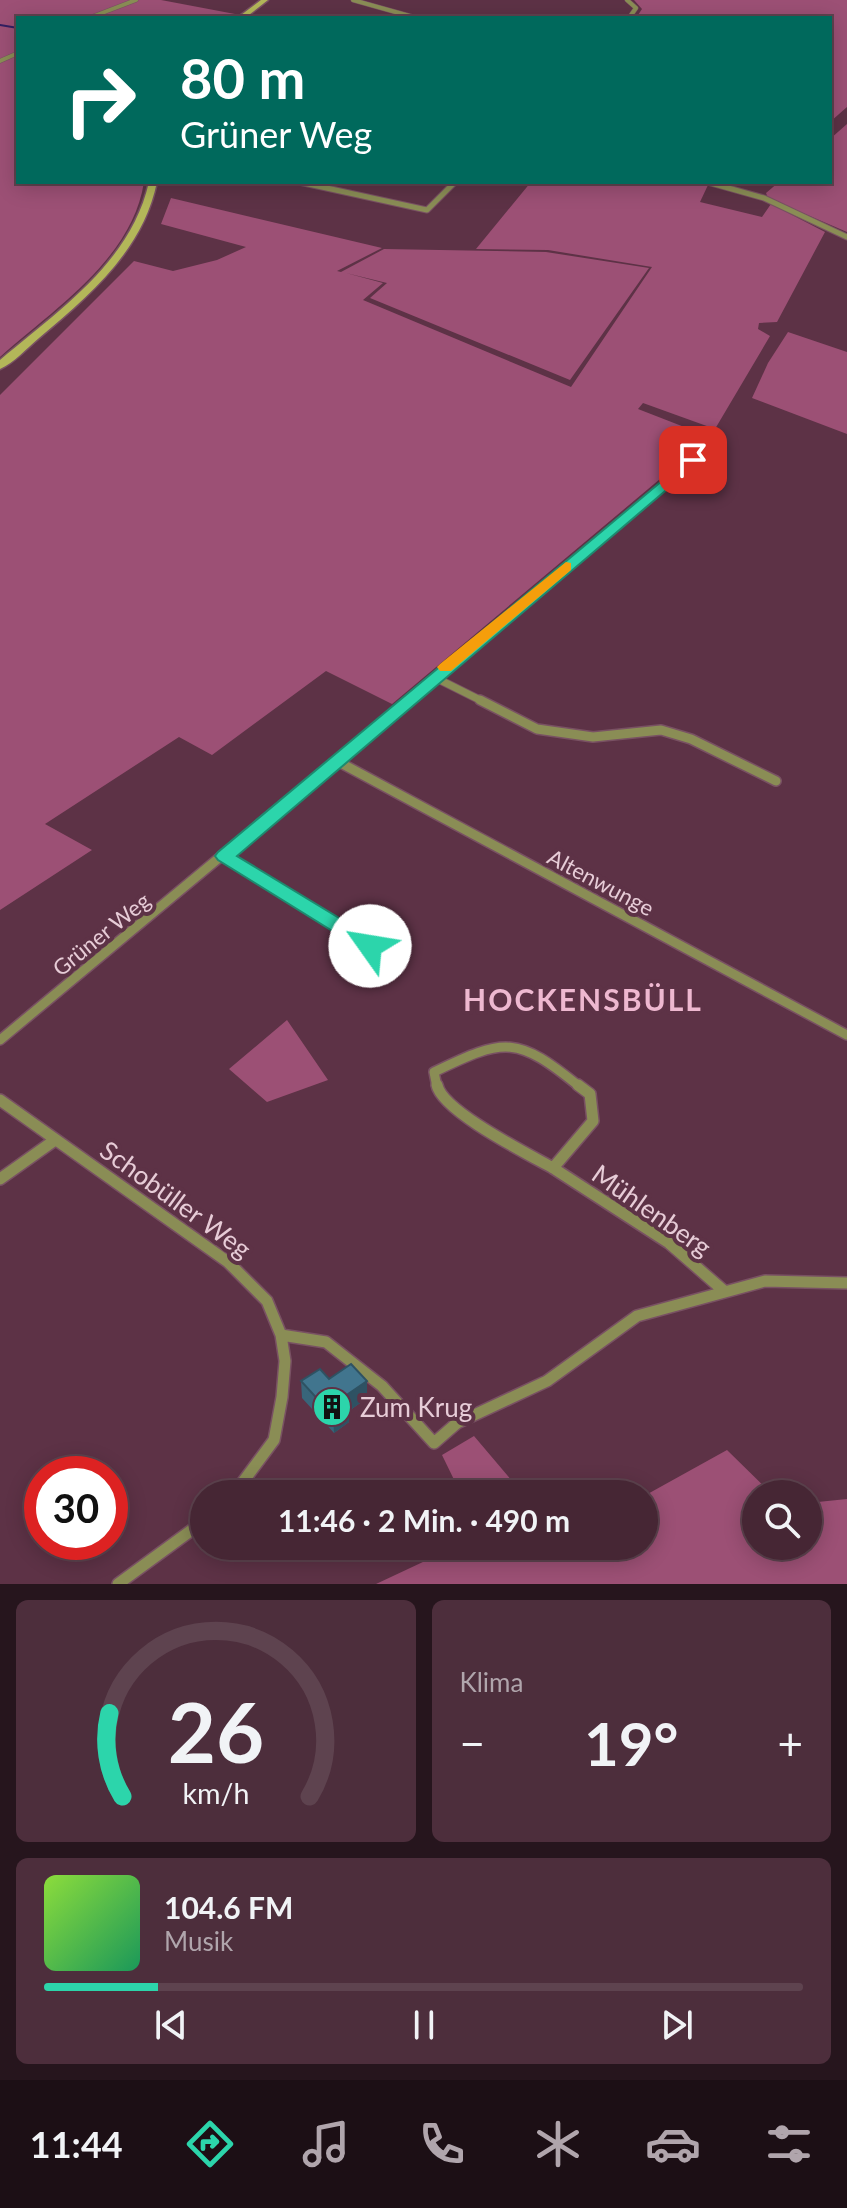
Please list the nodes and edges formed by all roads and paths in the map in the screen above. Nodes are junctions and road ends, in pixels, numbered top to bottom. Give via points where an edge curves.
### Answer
1 (136, 0) edge
2 (265, 0) edge
3 (353, 0) edge
4 (627, 0) edge
5 (94, 16) edge
6 (244, 16) edge
7 (410, 16) edge
8 (630, 16) edge
9 (152, 184) edge
10 (308, 184) edge
11 (453, 184) edge
12 (714, 184) edge
13 (847, 237) edge
14 (0, 366) edge
15 (693, 460) dead end
16 (434, 677) junction
17 (337, 761) junction
18 (776, 781) dead end
19 (225, 856) junction
20 (370, 946) dead end
21 (847, 1035) edge
22 (0, 1040) edge
23 (0, 1100) edge
24 (55, 1140) junction
25 (553, 1168) junction
26 (0, 1179) edge
27 (847, 1283) edge
28 (724, 1291) junction
29 (281, 1335) junction
30 (244, 1480) edge
31 (190, 1531) edge
32 (118, 1584) edge

1 - 5 street
2 - 6 main road
3 - 7 street
4 - 8 street via 636,8
9 - 14 main road via 142,223 117,260
10 - 11 street via 427,210
12 - 13 street via 776,203
15 - 16 street, Grüner Weg
16 - 17 street, Grüner Weg
16 - 18 street via 537,729 593,737 661,730
17 - 19 street, Grüner Weg
17 - 21 street, Altenwunge
19 - 20 street
19 - 22 street, Grüner Weg
23 - 24 street, Schobüller Weg
24 - 26 street
24 - 29 street, Schobüller Weg via 228,1262 267,1301
25 - 25 street, Mühlenberg via 467,1118 438,1092 434,1072 509,1044 544,1060 590,1094 593,1121
25 - 28 street, Mühlenberg via 669,1243
27 - 28 street via 765,1281
28 - 29 street via 637,1316 547,1381 457,1423 434,1443 382,1386 326,1342
29 - 30 street, Schobüller Weg via 285,1361 274,1440
31 - 32 street

